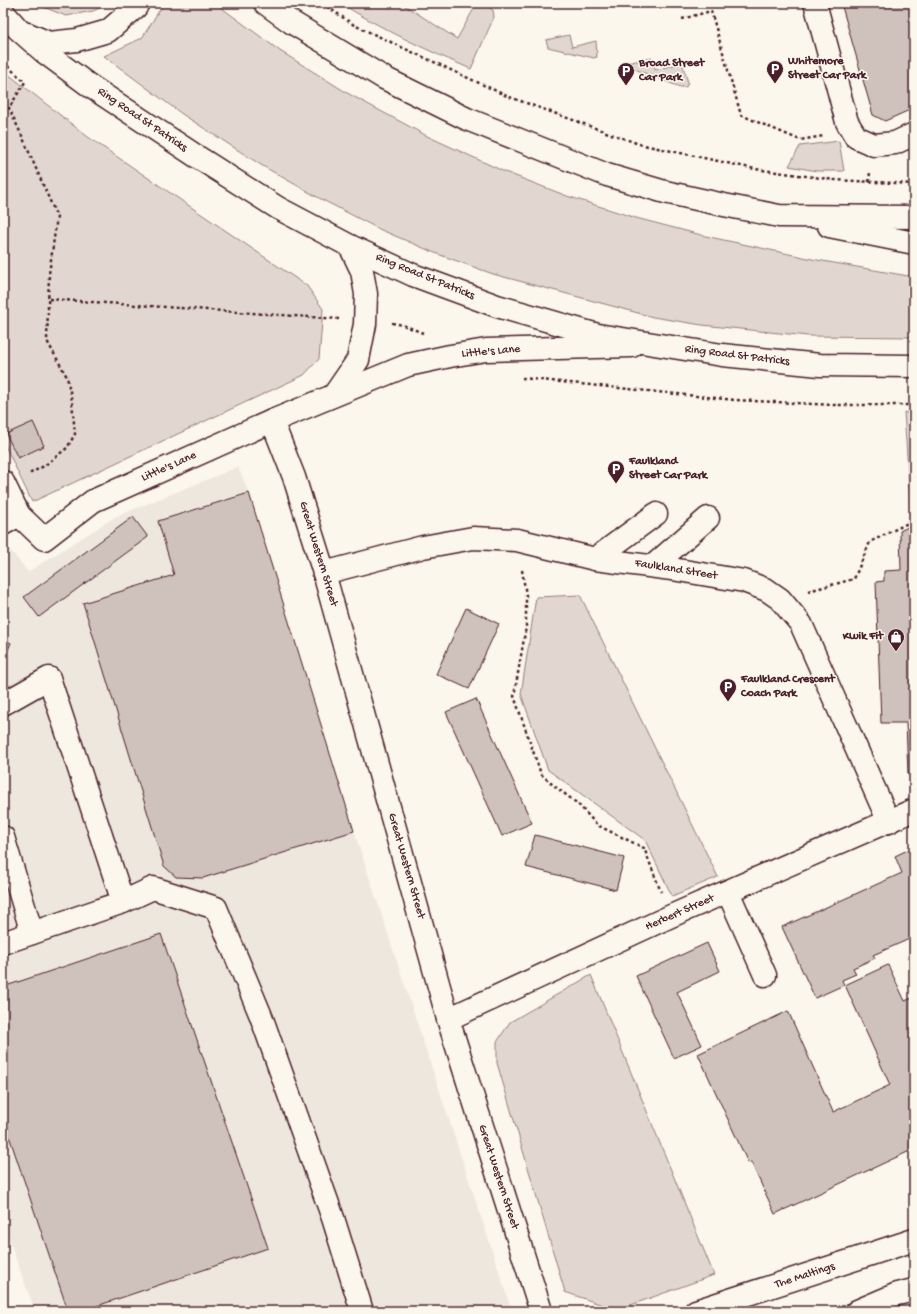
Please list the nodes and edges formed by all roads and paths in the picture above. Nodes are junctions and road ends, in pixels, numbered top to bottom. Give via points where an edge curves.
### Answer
1 (138, 3) edge
2 (265, 3) edge
3 (322, 3) edge
4 (815, 3) edge
5 (3, 12) edge
6 (682, 19) dead end
7 (18, 29) junction
8 (3, 62) edge
9 (3, 104) edge
10 (9, 108) junction
11 (852, 132) junction
12 (914, 134) edge
13 (914, 184) edge
14 (779, 216) junction
15 (914, 217) edge
16 (914, 243) edge
17 (350, 246) junction
18 (48, 299) junction
19 (365, 319) junction
20 (424, 334) dead end
21 (655, 345) junction
22 (914, 366) edge
23 (517, 377) dead end
24 (334, 395) junction
25 (914, 405) edge
26 (272, 421) junction
27 (4, 485) edge
28 (656, 514) dead end
29 (708, 518) dead end
30 (11, 520) edge
31 (914, 520) edge
32 (518, 540) junction
33 (595, 558) junction
34 (653, 566) junction
35 (324, 573) junction
36 (780, 599) junction
37 (3, 704) edge
38 (914, 810) edge
39 (889, 822) junction
40 (3, 837) edge
41 (728, 892) junction
42 (123, 902) junction
43 (671, 916) junction
44 (32, 932) junction
45 (3, 943) edge
46 (765, 975) dead end
47 (448, 1019) junction
48 (914, 1240) edge
49 (914, 1290) edge
50 (362, 1311) edge
51 (540, 1311) edge
52 (696, 1311) edge
53 (857, 1311) edge

1 - 7 main road via 108,31 77,40 49,43
2 - 14 main road via 291,22 384,78 467,119 607,175 694,198
3 - 13 path via 354,25 507,96 639,144 755,169 835,180
4 - 11 main road via 847,122
5 - 7 main road, Ring Road St Patricks
6 - 11 path via 711,11 741,115 800,140
7 - 17 main road, Ring Road St Patricks via 90,86 196,156 278,208
8 - 10 path via 25,82
9 - 10 path
10 - 18 path via 57,217
11 - 12 main road via 856,137 874,145 895,143
14 - 15 main road
14 - 16 main road
17 - 19 main road via 362,272 366,294
17 - 21 main road, Ring Road St Patricks via 413,274 497,306 598,335
18 - 19 path
18 - 27 path via 47,341 66,377 76,434 67,448 44,466
19 - 20 path via 403,325
19 - 24 main road via 358,360
21 - 22 main road, Ring Road St Patricks via 820,365
21 - 24 main road, Little's Lane via 472,352 408,365
23 - 25 path via 757,401 834,405
24 - 26 main road, Little's Lane
26 - 30 main road, Little's Lane via 93,501 44,539
26 - 35 main road, Great Western Street via 294,477
27 - 30 main road
28 - 33 main road
29 - 34 main road
31 - 36 path via 870,542 854,579
32 - 33 main road, Faulkland Street
32 - 35 main road, Faulkland Street via 472,538 423,547
32 - 43 path via 526,595 526,627 514,696 541,774 578,804 597,825 644,848
33 - 34 main road, Faulkland Street
34 - 36 main road, Faulkland Street via 744,581 767,590
35 - 47 main road, Great Western Street
36 - 39 main road, Faulkland Street via 801,624
37 - 42 main road via 49,678
38 - 39 main road, Herbert Street
39 - 41 main road, Herbert Street
40 - 44 main road
41 - 43 main road, Herbert Street
41 - 46 main road
42 - 44 main road
42 - 50 main road via 153,888 216,908 260,1016 333,1218
43 - 47 main road, Herbert Street
44 - 45 main road
47 - 51 main road, Great Western Street
48 - 52 main road, The Maltings
49 - 53 main road via 897,1294

